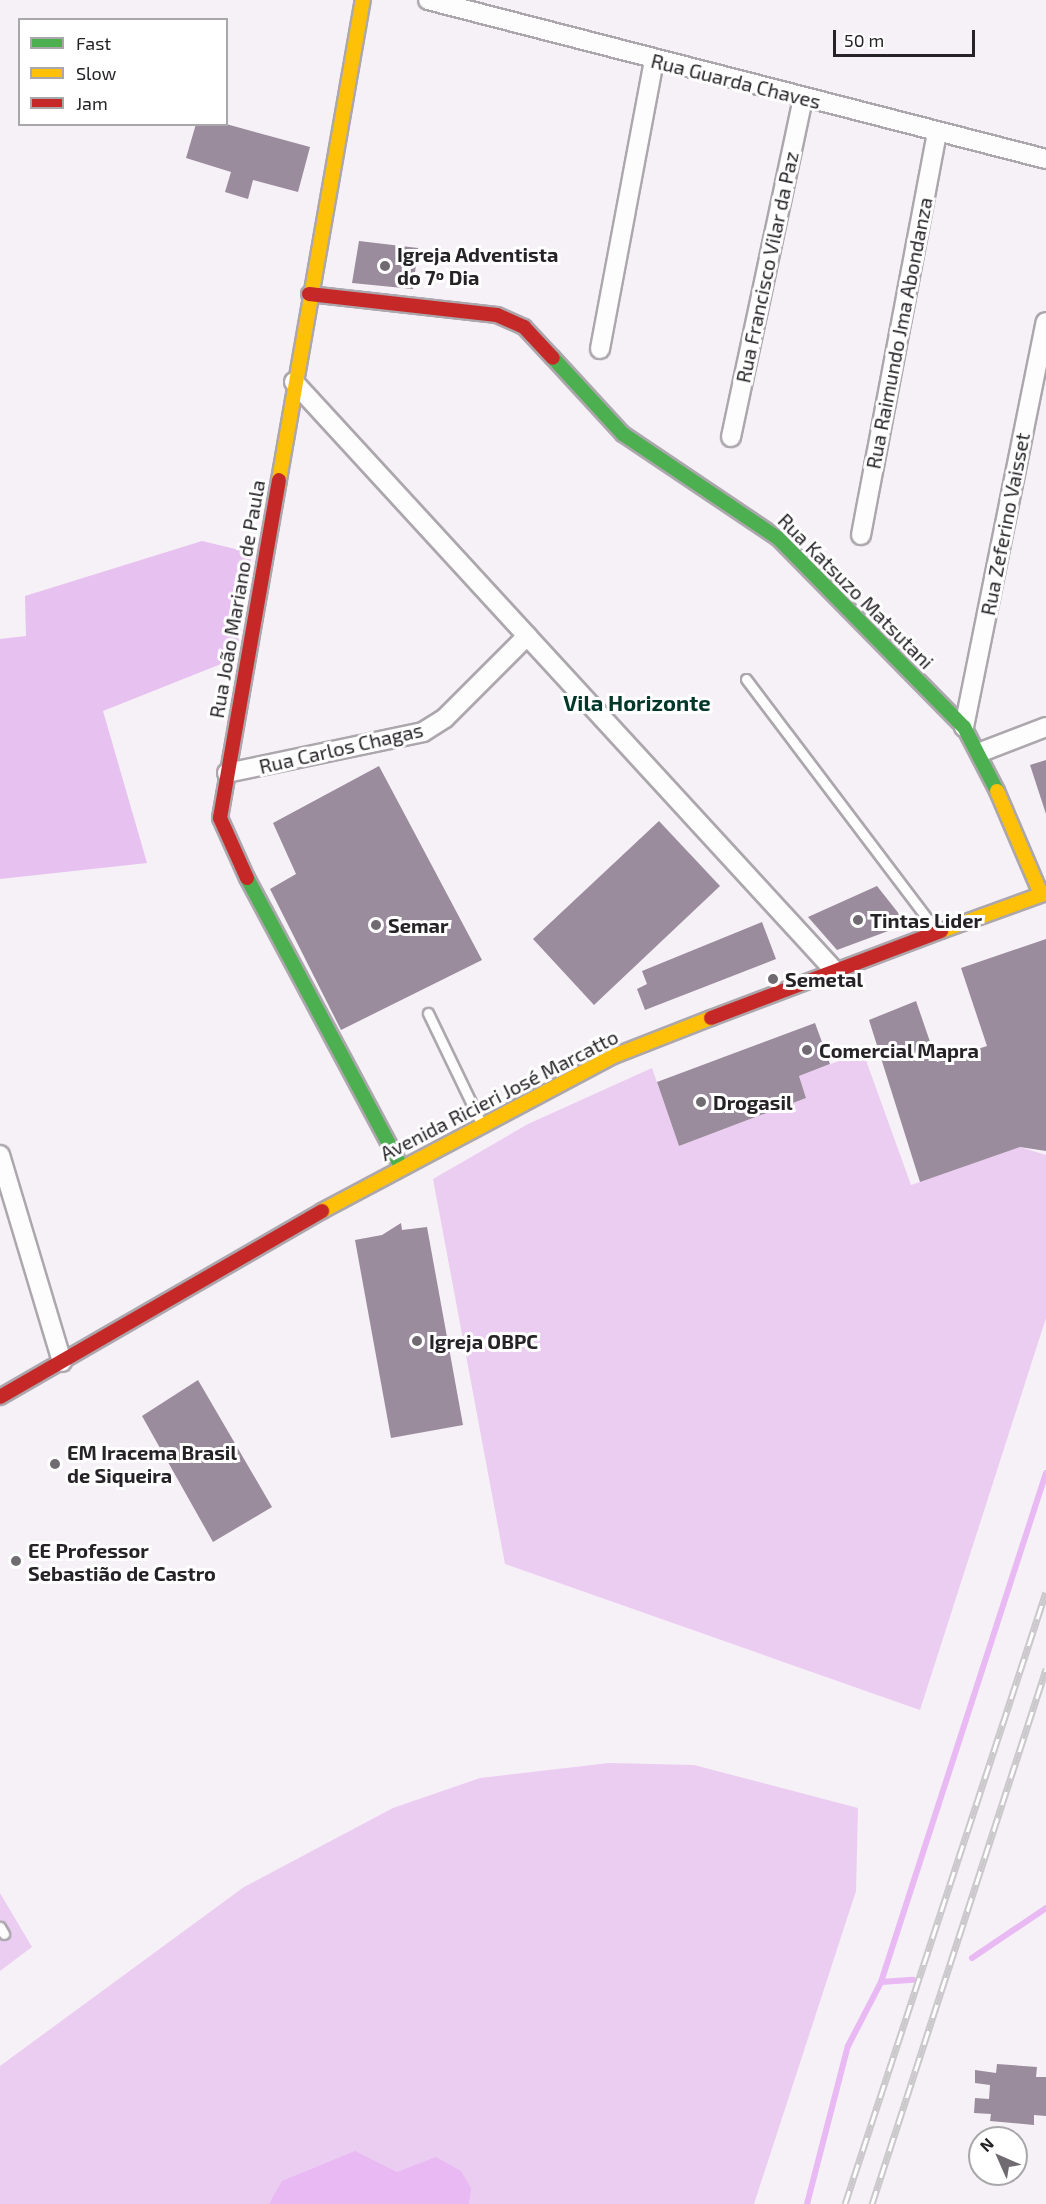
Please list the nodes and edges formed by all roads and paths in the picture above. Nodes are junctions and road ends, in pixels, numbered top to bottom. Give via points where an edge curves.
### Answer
1 (363, 0) edge
2 (428, 0) edge
3 (654, 60) junction
4 (803, 98) junction
5 (938, 132) junction
6 (1046, 159) edge
7 (309, 294) junction
8 (1046, 322) edge
9 (600, 349) dead end
10 (294, 382) junction
11 (731, 437) dead end
12 (861, 535) dead end
13 (527, 636) junction
14 (746, 679) dead end
15 (964, 727) junction
16 (1046, 727) edge
17 (981, 752) junction
18 (227, 773) junction
19 (1043, 893) edge
20 (937, 932) junction
21 (833, 969) junction
22 (428, 1013) dead end
23 (481, 1123) junction
24 (0, 1155) edge
25 (401, 1166) junction
26 (62, 1362) junction
27 (0, 1397) edge

1 - 7 street, Rua João Mariano de Paula
2 - 3 street, Rua Guarda Chaves
3 - 4 street, Rua Guarda Chaves
3 - 9 street
4 - 5 street, Rua Guarda Chaves
4 - 11 street, Rua Francisco Vilar da Paz
5 - 6 street, Rua Guarda Chaves
5 - 12 street, Rua Raimundo Jma Abondanza
7 - 10 street, Rua João Mariano de Paula
7 - 15 street, Rua Katsuzo Matsutani via 497,315 524,327 623,434 778,538
8 - 15 street, Rua Zeferino Vaisset
10 - 13 street
10 - 18 street, Rua João Mariano de Paula
13 - 18 street, Rua Carlos Chagas via 445,718 423,732
13 - 21 street
14 - 20 lane
15 - 17 street, Rua Katsuzo Matsutani
16 - 17 street
17 - 19 street, Rua Katsuzo Matsutani
18 - 25 street, Rua João Mariano de Paula via 220,818 227,841
19 - 20 street, Avenida Ricieri José Marcatto
20 - 21 street, Avenida Ricieri José Marcatto
21 - 23 street, Avenida Ricieri José Marcatto via 652,1039
22 - 23 lane
23 - 25 street, Avenida Ricieri José Marcatto
24 - 26 street
25 - 26 street, Avenida Ricieri José Marcatto
26 - 27 street, Avenida Ricieri José Marcatto

